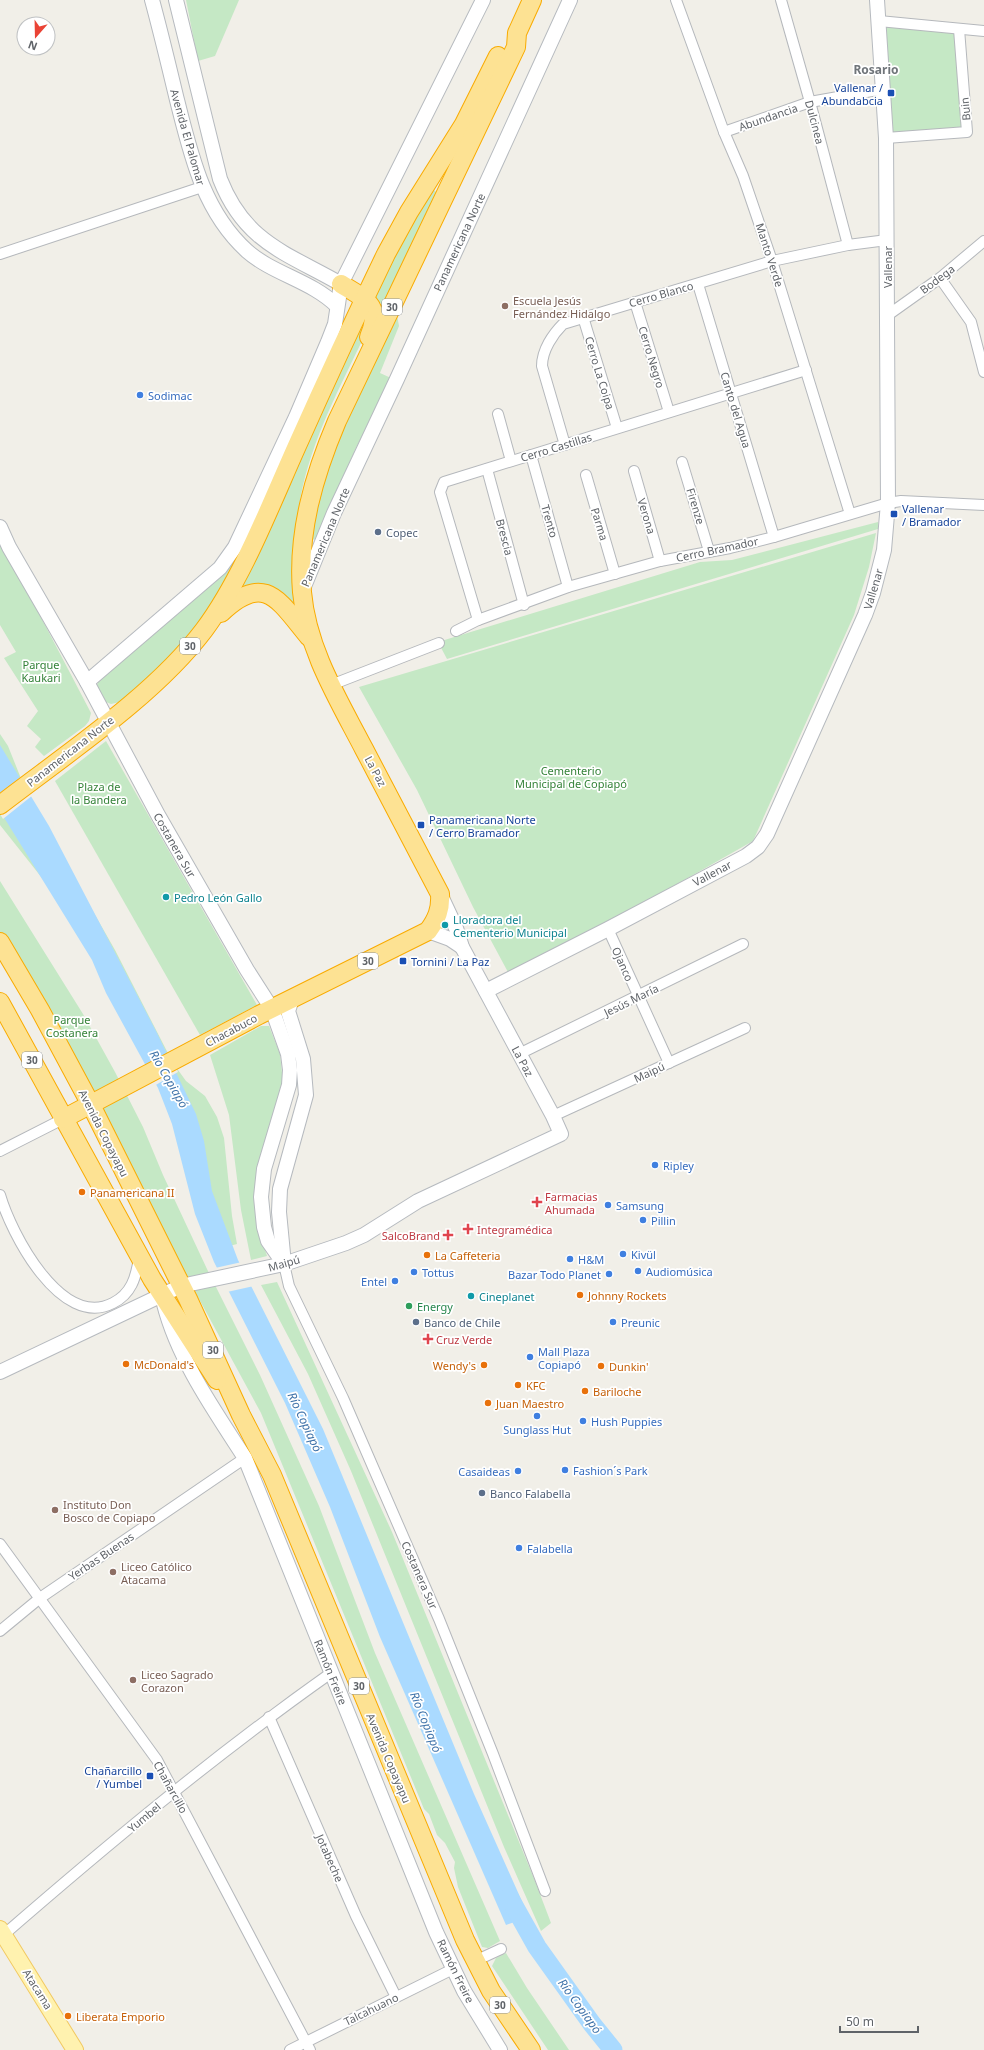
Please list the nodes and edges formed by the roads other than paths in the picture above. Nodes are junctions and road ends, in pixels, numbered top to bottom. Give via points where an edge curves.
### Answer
1 (152, 0) edge
2 (176, 0) edge
3 (482, 0) edge
4 (532, 0) edge
5 (570, 0) edge
6 (676, 0) edge
7 (781, 0) edge
8 (876, 0) edge
9 (879, 21) junction
10 (959, 29) junction
11 (160, 30) junction
12 (984, 31) edge
13 (516, 33) junction
14 (187, 43) junction
15 (883, 88) junction
16 (810, 102) junction
17 (724, 132) junction
18 (886, 138) junction
19 (202, 187) junction
20 (887, 240) junction
21 (984, 241) edge
22 (848, 245) junction
23 (0, 254) edge
24 (772, 261) junction
25 (299, 263) junction
26 (290, 277) junction
27 (940, 278) junction
28 (341, 284) junction
29 (698, 284) junction
30 (364, 299) junction
31 (635, 302) junction
32 (337, 306) junction
33 (888, 315) junction
34 (583, 318) junction
35 (806, 370) junction
36 (984, 372) edge
37 (357, 379) junction
38 (730, 393) junction
39 (669, 412) junction
40 (498, 414) dead end
41 (296, 417) junction
42 (617, 428) junction
43 (565, 445) junction
44 (531, 455) junction
45 (511, 461) junction
46 (682, 462) dead end
47 (487, 469) junction
48 (634, 471) dead end
49 (586, 475) dead end
50 (279, 486) junction
51 (888, 503) junction
52 (984, 505) edge
53 (850, 514) junction
54 (0, 527) edge
55 (774, 537) junction
56 (709, 550) junction
57 (660, 561) junction
58 (615, 574) junction
59 (568, 587) junction
60 (302, 591) junction
61 (524, 605) junction
62 (478, 620) junction
63 (204, 629) junction
64 (456, 631) dead end
65 (311, 639) junction
66 (439, 643) dead end
67 (87, 682) junction
68 (331, 685) junction
69 (107, 722) junction
70 (0, 805) edge
71 (440, 894) junction
72 (608, 929) junction
73 (428, 931) junction
74 (0, 942) edge
75 (743, 944) dead end
76 (462, 947) junction
77 (486, 991) junction
78 (638, 997) junction
79 (292, 999) junction
80 (0, 1002) edge
81 (272, 1009) junction
82 (745, 1028) dead end
83 (519, 1054) junction
84 (669, 1063) junction
85 (91, 1105) junction
86 (553, 1116) junction
87 (63, 1119) junction
88 (561, 1134) joint
89 (0, 1151) edge
90 (0, 1195) edge
91 (139, 1256) junction
92 (288, 1263) junction
93 (181, 1286) junction
94 (162, 1295) junction
95 (0, 1372) edge
96 (241, 1415) junction
97 (245, 1458) junction
98 (0, 1544) edge
99 (40, 1598) junction
100 (0, 1631) edge
101 (331, 1673) junction
102 (269, 1717) junction
103 (174, 1791) junction
104 (545, 1890) dead end
105 (1, 1934) edge
106 (501, 1948) dead end
107 (475, 1960) junction
108 (453, 1969) junction
109 (396, 1997) junction
110 (308, 2046) edge
111 (75, 2050) edge
112 (290, 2050) edge
113 (500, 2050) edge
114 (531, 2050) edge

1 - 11 street, Avenida El Palomar
2 - 14 street, Avenida El Palomar
3 - 28 street
4 - 13 highway, Panamericana Norte / 30
5 - 60 street, Panamericana Norte via 334,513
6 - 17 street, Manto Verde
7 - 16 street, Dulcinea
8 - 9 street, Vallenar
9 - 10 street
9 - 15 street, Vallenar
10 - 12 street
10 - 18 street, Buin via 967,132
11 - 14 street via 172,40
11 - 19 street, Avenida El Palomar via 191,155
13 - 30 highway, Panamericana Norte / 30 via 505,42 464,124 397,233
13 - 37 highway, Panamericana Norte / 30 via 516,47
14 - 25 street, Avenida El Palomar via 220,179 225,190 252,229
15 - 16 street, Abundancia
15 - 18 street, Vallenar
16 - 17 street, Abundancia
16 - 22 street, Dulcinea
17 - 24 street, Manto Verde via 743,176
18 - 20 street, Vallenar
19 - 23 street
19 - 26 street, Avenida El Palomar via 220,220 238,242 253,256
20 - 22 street, Cerro Blanco
20 - 33 street, Vallenar
21 - 27 street, Bodega
22 - 24 street, Cerro Blanco
24 - 29 street, Cerro Blanco
24 - 35 street, Manto Verde
25 - 26 street via 292,269
25 - 28 street, Avenida El Palomar
26 - 32 street, Avenida El Palomar
27 - 33 street, Bodega
27 - 36 street via 971,322
28 - 30 highway
28 - 32 street
29 - 31 street, Cerro Blanco
29 - 38 street, Canto del Agua
30 - 37 highway via 371,306 375,321 356,368
30 - 50 highway, Panamericana Norte / 30
31 - 34 street, Cerro Blanco
31 - 39 street, Cerro Negro
32 - 41 street via 332,334
33 - 51 street, Vallenar
34 - 42 street, Cerro La Coipa
34 - 43 street, Cerro Blanco via 563,324 554,333 542,358 542,366
35 - 38 street, Cerro Castillas
35 - 53 street, Manto Verde
37 - 60 highway, Panamericana Norte / 30 via 325,449 309,500 303,546
38 - 39 street, Cerro Castillas
38 - 55 street, Canto del Agua
39 - 42 street, Cerro Castillas
40 - 45 street
41 - 50 highway
41 - 67 street via 235,547 220,568
42 - 43 street, Cerro Castillas
43 - 44 street, Cerro Castillas
44 - 45 street, Cerro Castillas
44 - 59 street, Trento
45 - 47 street, Cerro Castillas
46 - 56 street, Firenze
47 - 61 street, Brescia
47 - 62 street, Cerro Castillas via 444,482 440,492
48 - 57 street, Verona
49 - 58 street, Parma
50 - 63 highway, Panamericana Norte / 30 via 240,569
51 - 52 street, Cerro Bramador via 901,501
51 - 53 street, Cerro Bramador
51 - 72 street, Vallenar via 884,550 865,615 764,840 746,856
53 - 55 street, Cerro Bramador
54 - 67 street, Costanera Sur via 8,547
55 - 56 street, Cerro Bramador via 730,548
56 - 57 street, Cerro Bramador
57 - 58 street, Cerro Bramador
58 - 59 street, Cerro Bramador
59 - 61 street, Cerro Bramador
60 - 65 highway, La Paz / 30
61 - 62 street, Cerro Bramador
62 - 64 street, Cerro Bramador
63 - 65 highway via 243,595 266,593 282,604
63 - 69 highway, Panamericana Norte / 30 via 159,678
65 - 68 highway, La Paz / 30
66 - 68 street
67 - 69 street, Costanera Sur
68 - 71 highway, La Paz / 30
69 - 70 highway, Panamericana Norte / 30
69 - 81 street, Costanera Sur via 247,970
71 - 73 highway via 439,912
71 - 76 street, La Paz
72 - 77 street, Vallenar
72 - 78 street, Ojanco
73 - 76 street via 450,939
73 - 79 highway, Chacabuco / 30
74 - 85 highway, Avenida Copayapu
75 - 78 street, Jesús María
76 - 77 street, La Paz
77 - 83 street, La Paz
78 - 83 street, Jesús María
78 - 84 street, Ojanco
79 - 81 highway, Chacabuco / 30
79 - 92 street, Costanera Sur via 288,1011 304,1059 306,1095 280,1189 279,1212
80 - 87 highway, Avenida Copayapu / 30
81 - 85 highway, Chacabuco / 30
81 - 92 street, Costanera Sur via 288,1054 290,1070 287,1098 272,1136 264,1169 262,1212 268,1241
82 - 84 street, Maipú
83 - 86 street, La Paz
84 - 86 street, Maipú
85 - 87 highway, Chacabuco
85 - 93 highway, Avenida Copayapu / 30
86 - 88 street, La Paz
87 - 89 street, Chacabuco
87 - 91 highway, Avenida Copayapu / 30
88 - 92 street, Maipú via 418,1201 358,1238
90 - 91 street via 9,1220 25,1250 46,1278 72,1302 95,1308 117,1301 133,1284
91 - 94 highway, Avenida Copayapu / 30
92 - 93 street, Maipú
92 - 104 street, Costanera Sur via 289,1286 343,1398 439,1619
93 - 94 street, Maipú
93 - 96 highway, Avenida Copayapu / 30
94 - 95 street, Maipú
94 - 96 highway, Avenida Copayapu / 30
94 - 97 street, Ramón Freire via 179,1346
96 - 107 highway, Avenida Copayapu / 30 via 272,1475 446,1897
97 - 99 street, Yerbas Buenas
97 - 101 street, Ramón Freire
98 - 99 street, Chañarcillo
99 - 100 street, Yerbas Buenas
99 - 103 street, Chañarcillo via 142,1738
101 - 102 street, Yumbel
101 - 108 street, Ramón Freire
102 - 103 street, Yumbel
102 - 109 street, Jotabeche via 356,1916
103 - 105 street, Yumbel
103 - 110 street, Chañarcillo
105 - 111 main road, Atacama
106 - 107 street
107 - 114 highway, Avenida Copayapu / 30 via 499,2003
108 - 109 street, Talcahuano
108 - 113 street, Ramón Freire
109 - 110 street, Talcahuano
110 - 112 street, Talcahuano

